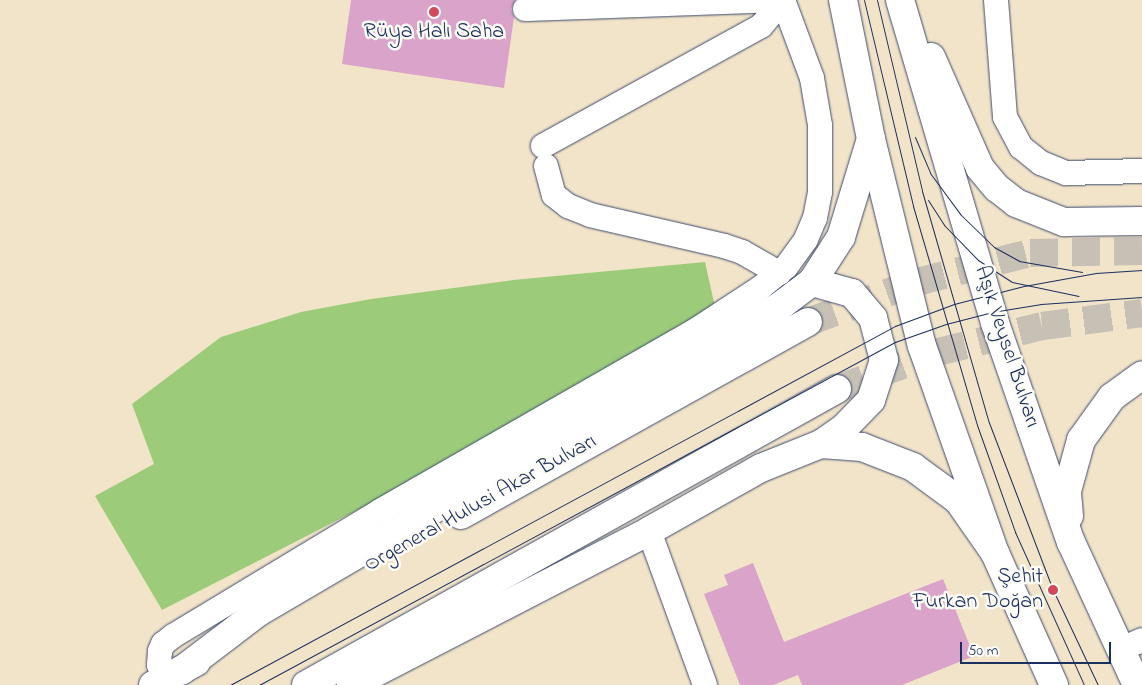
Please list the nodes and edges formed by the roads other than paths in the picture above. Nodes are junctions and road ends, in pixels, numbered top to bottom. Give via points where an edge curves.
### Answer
1 (782, 0) edge
2 (843, 0) edge
3 (900, 0) edge
4 (996, 0) edge
5 (525, 9) dead end
6 (908, 32) junction
7 (871, 139) junction
8 (1142, 171) edge
9 (1142, 221) edge
10 (779, 273) junction
11 (812, 282) junction
12 (808, 322) tunnel mouth
13 (1142, 374) edge
14 (837, 390) tunnel mouth
15 (821, 444) junction
16 (648, 530) junction
17 (1071, 542) junction
18 (994, 553) junction
19 (1132, 645) edge
20 (166, 678) edge
21 (306, 685) edge
22 (351, 685) edge
23 (705, 685) edge
24 (1054, 685) edge
25 (1137, 685) edge

1 - 5 street
2 - 7 main road
3 - 6 main road, Aşık Veysel Bulvarı
4 - 8 street via 1005,117 1021,147 1041,164 1066,173
6 - 9 main road via 935,61 980,168 1003,193 1038,214 1064,222
6 - 17 main road, Aşık Veysel Bulvarı via 995,323
7 - 11 main road via 841,237
7 - 18 main road via 922,346
10 - 10 street via 806,239 815,218 821,161 812,78 783,0 761,26 544,156 554,195 568,206 590,215 724,246 742,252
10 - 20 street via 696,330 380,511 173,636 160,651 159,664
11 - 15 main road via 852,294 874,318 884,360 871,400 844,428
11 - 20 main road via 780,306 257,614
12 - 20 main road, Orgeneral Hulusi Akar Bulvarı
13 - 17 main road via 1112,397 1080,440 1067,491
14 - 21 main road
15 - 16 main road via 761,468
15 - 18 main road via 862,447 914,467 958,500
16 - 22 main road
16 - 23 street
17 - 19 main road, Aşık Veysel Bulvarı
18 - 24 main road
19 - 25 main road, Aşık Veysel Bulvarı

